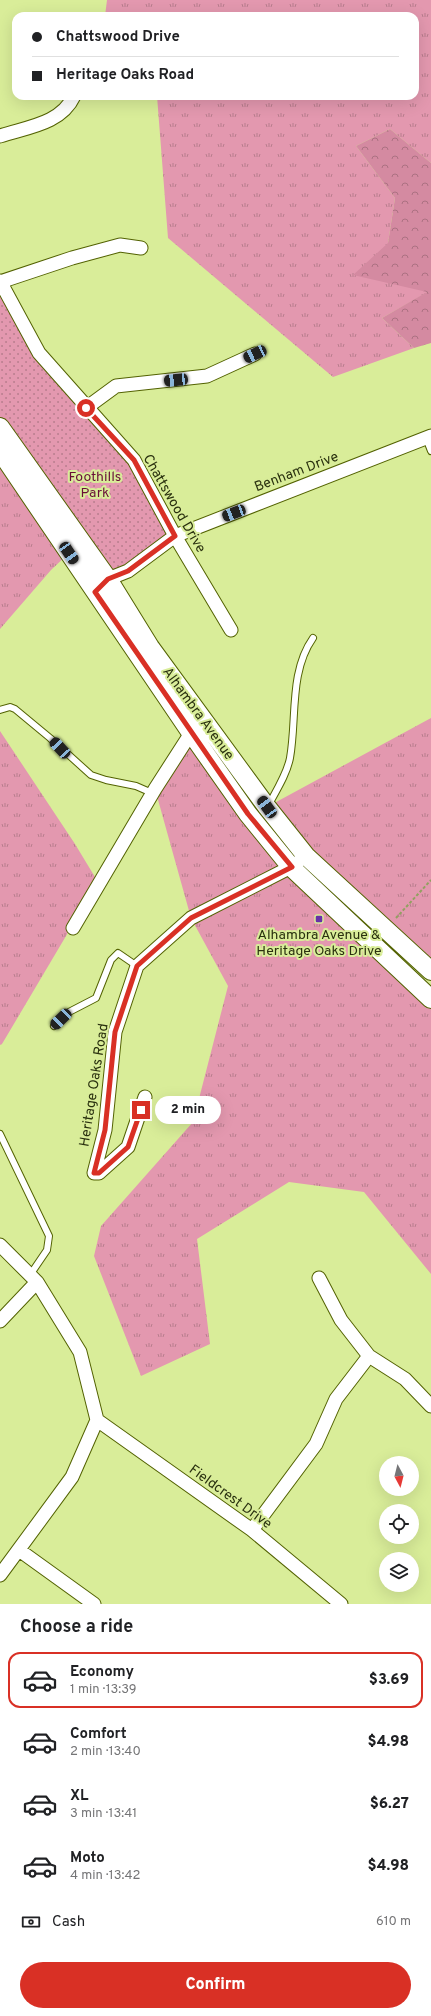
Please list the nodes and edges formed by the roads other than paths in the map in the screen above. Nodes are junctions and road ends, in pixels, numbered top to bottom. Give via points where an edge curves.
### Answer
1 (72, 100) edge
2 (0, 136) edge
3 (141, 248) dead end
4 (0, 281) edge
5 (255, 354) dead end
6 (86, 408) junction
7 (0, 427) edge
8 (428, 437) edge
9 (0, 451) edge
10 (431, 451) edge
11 (175, 536) junction
12 (108, 579) junction
13 (95, 592) junction
14 (231, 630) dead end
15 (313, 638) dead end
16 (0, 710) edge
17 (191, 733) junction
18 (152, 793) junction
19 (267, 807) junction
20 (306, 856) junction
21 (292, 867) junction
22 (73, 928) dead end
23 (137, 966) junction
24 (431, 971) edge
25 (431, 999) edge
26 (54, 1026) dead end
27 (145, 1097) dead end
28 (0, 1134) edge
29 (0, 1245) edge
30 (34, 1278) junction
31 (319, 1278) dead end
32 (0, 1321) edge
33 (369, 1356) junction
34 (431, 1406) edge
35 (97, 1420) junction
36 (252, 1530) junction
37 (19, 1550) junction
38 (0, 1575) edge
39 (94, 1604) edge
40 (341, 1604) edge

1 - 2 street via 69,107 52,120
3 - 4 street via 120,245
4 - 6 street, Chattswood Drive via 39,353
5 - 6 street via 207,376 116,386
6 - 11 street, Chattswood Drive via 134,460
7 - 12 main road, Alhambra Avenue
8 - 10 lane
8 - 11 street, Benham Drive
9 - 13 main road, Alhambra Avenue
11 - 12 street, Benham Drive via 128,571
11 - 14 street, Chattswood Drive
12 - 13 street, Benham Drive
12 - 19 main road, Alhambra Avenue via 150,647
13 - 17 main road, Alhambra Avenue
15 - 19 lane via 304,650 299,666 290,760
16 - 18 lane via 10,707 15,709 90,775 136,786
17 - 18 street
17 - 21 main road, Alhambra Avenue via 248,814
18 - 22 street
19 - 20 main road, Alhambra Avenue
20 - 21 street, Heritage Oaks Road
20 - 24 main road, Alhambra Avenue
21 - 23 street, Heritage Oaks Road via 191,918
21 - 25 main road, Alhambra Avenue
23 - 26 lane via 118,953 111,960 96,998 69,1012
23 - 27 street, Heritage Oaks Road via 115,1032 105,1130 94,1173 99,1173 128,1147
28 - 30 lane via 49,1236 47,1250
29 - 30 street
30 - 32 street
30 - 35 street via 80,1352
31 - 33 street via 341,1320
33 - 34 street via 406,1380
33 - 36 street via 336,1399 316,1444
35 - 36 street, Fieldcrest Drive
35 - 37 street via 72,1477
36 - 40 street, Fieldcrest Drive
37 - 38 street
37 - 39 street

